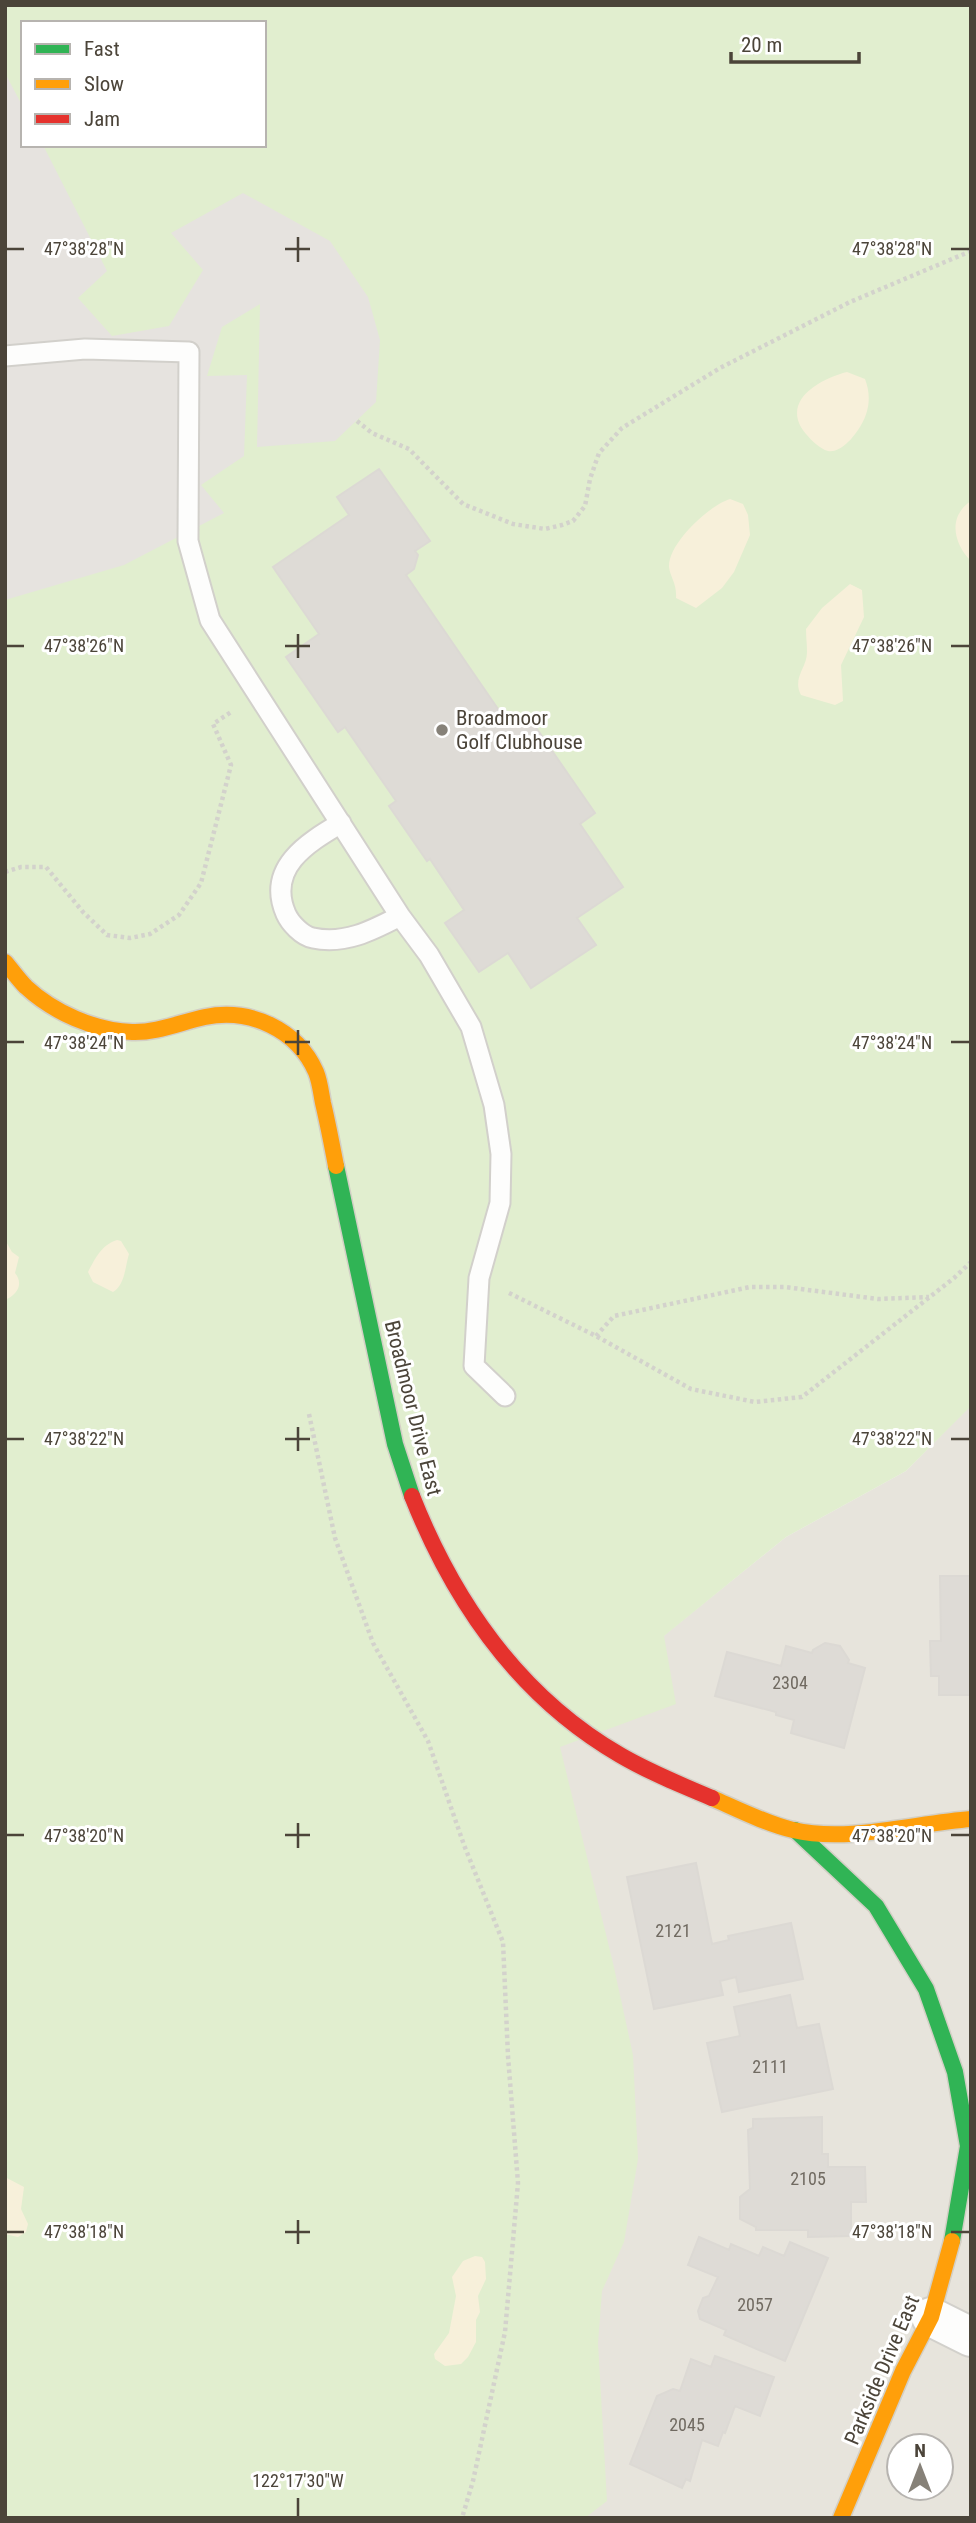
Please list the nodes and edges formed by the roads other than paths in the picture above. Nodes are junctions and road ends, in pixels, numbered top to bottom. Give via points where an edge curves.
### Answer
1 (5, 356) edge
2 (341, 823) junction
3 (400, 916) junction
4 (5, 962) edge
5 (505, 1396) dead end
6 (971, 1819) edge
7 (795, 1830) junction
8 (931, 2317) junction
9 (971, 2337) edge
10 (841, 2518) edge

1 - 2 lane via 85,349 189,352 188,541 210,620
2 - 3 lane
2 - 3 lane via 294,856 282,881 280,900 289,922 310,938 338,940 364,935
3 - 5 lane via 471,1027 494,1105 501,1154 500,1203 479,1278 474,1366
4 - 7 street, Broadmoor Drive East via 27,988 56,1007 106,1028 145,1032 228,1012 262,1020 300,1045 320,1086 408,1489 430,1544 460,1599 499,1654 551,1706 614,1752 703,1795
6 - 7 street, Broadmoor Drive East via 873,1832
7 - 8 street, Parkside Drive East via 876,1906 926,1989 955,2072 968,2146 955,2232
8 - 9 street
8 - 10 street, Parkside Drive East

